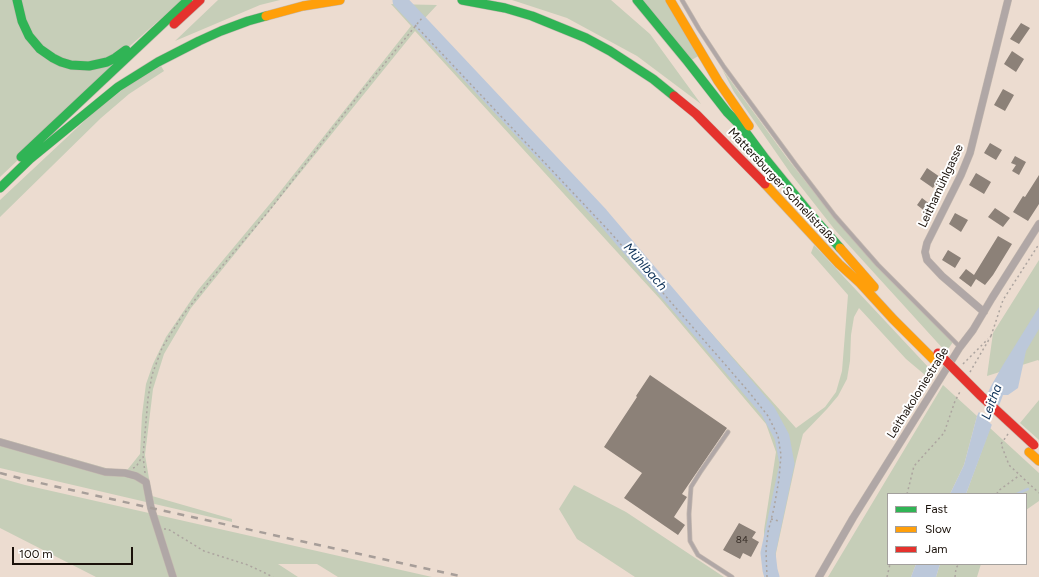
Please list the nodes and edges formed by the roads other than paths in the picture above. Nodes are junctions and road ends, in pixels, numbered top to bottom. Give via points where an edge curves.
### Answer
1 (17, 0) edge
2 (182, 0) edge
3 (188, 0) edge
4 (200, 0) edge
5 (340, 0) edge
6 (462, 0) edge
7 (636, 0) edge
8 (670, 0) edge
9 (682, 0) edge
10 (1008, 0) edge
11 (727, 112) junction
12 (30, 159) junction
13 (778, 175) junction
14 (0, 177) edge
15 (0, 188) edge
16 (1039, 224) edge
17 (860, 283) junction
18 (984, 312) junction
19 (960, 347) junction
20 (936, 357) junction
21 (728, 432) dead end
22 (0, 442) edge
23 (1034, 449) edge
24 (1039, 461) edge
25 (173, 577) edge
26 (732, 577) edge
27 (819, 577) edge

1 - 2 highway via 29,36 37,45 53,58 71,65 89,66 115,58
3 - 14 highway
4 - 12 highway
5 - 12 highway via 303,6 248,21 199,41 158,62 118,87
6 - 17 highway, Mattersburger Schnellstraße via 505,8 558,26 610,50 653,79 718,135
7 - 11 highway, Mattersburger Schnellstraße
8 - 13 highway via 718,81 768,154
9 - 19 lane via 724,67 835,216 878,265
10 - 18 street, Leithamühlgasse via 970,153 925,252 927,260 942,276
11 - 13 highway, Mattersburger Schnellstraße via 741,126
11 - 17 highway via 736,130 760,161
12 - 15 highway
13 - 20 highway, Mattersburger Schnellstraße
16 - 18 street, Leithakoloniestraße
17 - 20 highway, Mattersburger Schnellstraße via 893,319
18 - 19 street, Leithakoloniestraße
19 - 27 street, Leithakoloniestraße
20 - 23 highway, Mattersburger Schnellstraße
21 - 26 lane via 691,487 689,514 690,541 698,555
22 - 25 street via 105,472 136,476 146,482 151,508
23 - 24 highway, Mattersburger Schnellstraße

